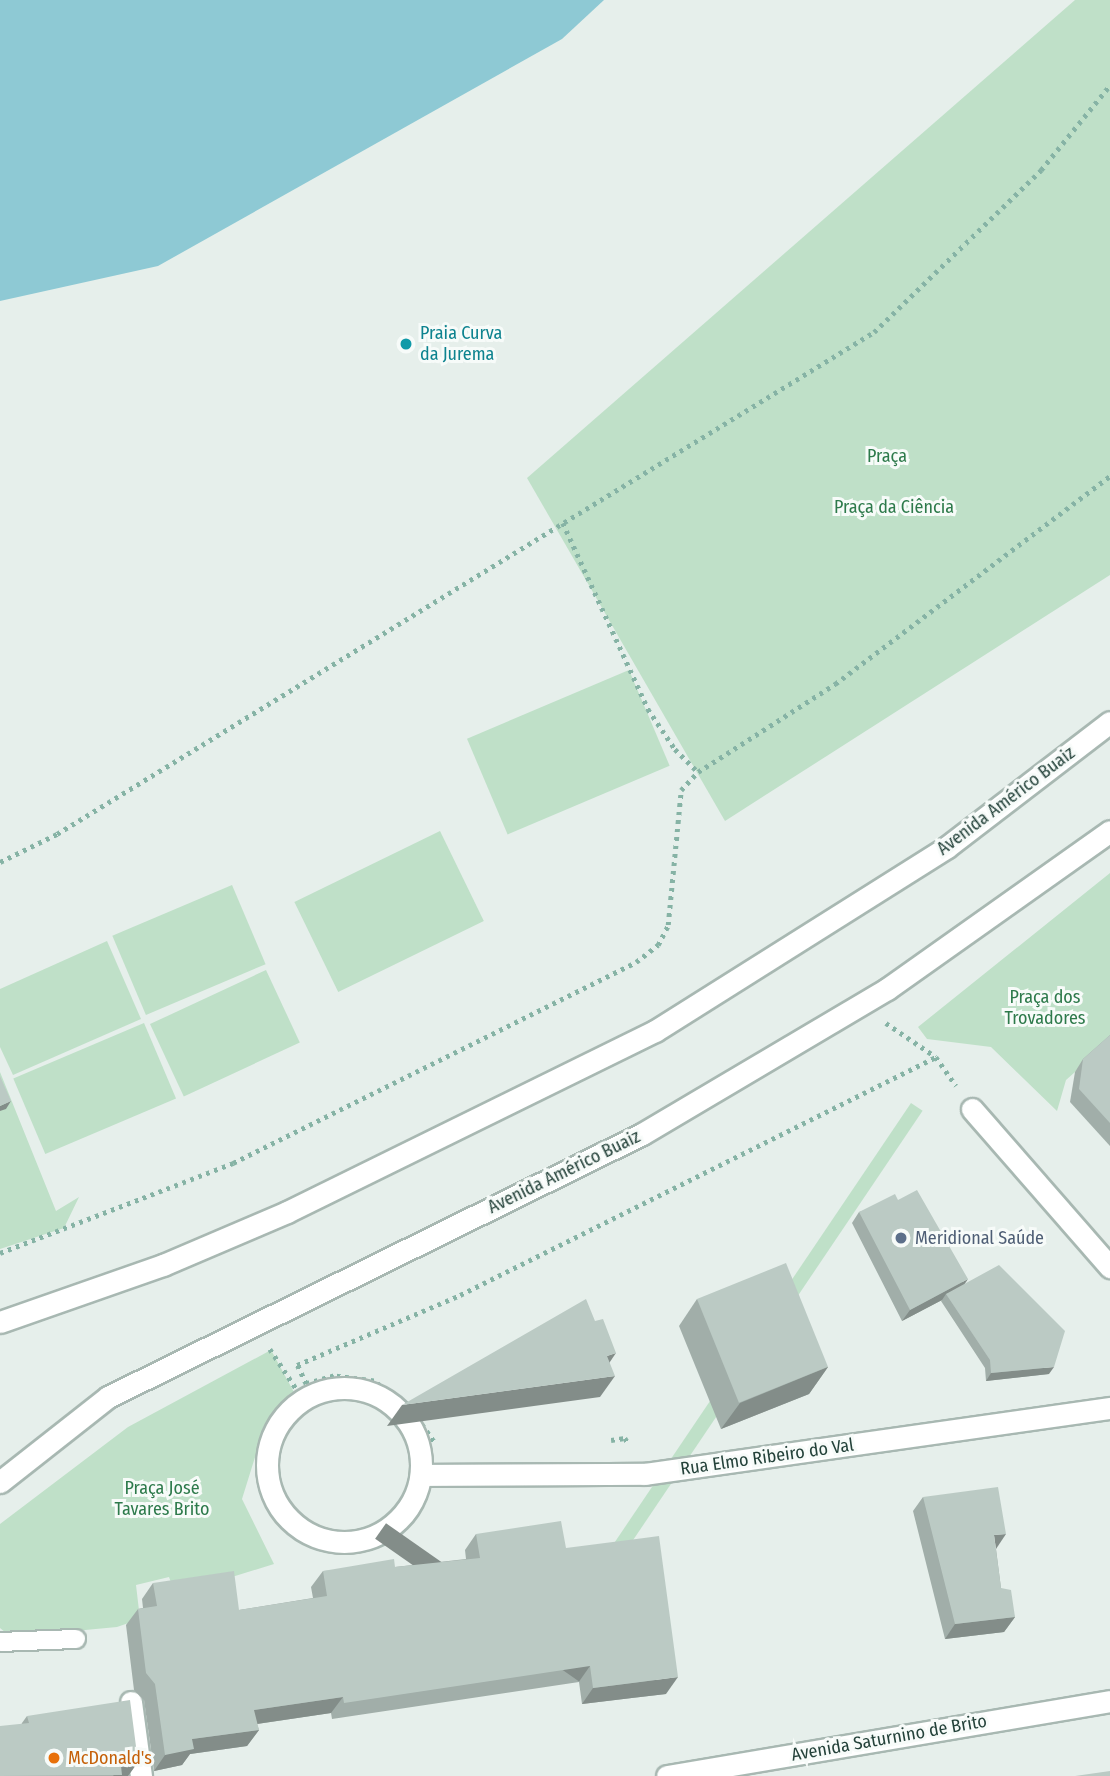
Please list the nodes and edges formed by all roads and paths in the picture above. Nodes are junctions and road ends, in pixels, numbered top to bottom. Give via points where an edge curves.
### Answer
1 (1110, 85) edge
2 (1110, 476) edge
3 (562, 523) junction
4 (1110, 722) edge
5 (698, 772) junction
6 (1110, 831) edge
7 (0, 862) edge
8 (859, 1005) junction
9 (936, 1057) junction
10 (972, 1110) joint
11 (0, 1253) edge
12 (1110, 1267) edge
13 (0, 1322) edge
14 (254, 1325) junction
15 (303, 1399) junction
16 (1110, 1408) edge
17 (598, 1442) dead end
18 (443, 1454) dead end
19 (645, 1474) junction
20 (421, 1475) junction
21 (0, 1482) edge
22 (76, 1639) dead end
23 (0, 1642) edge
24 (1110, 1701) edge
25 (131, 1702) edge
26 (141, 1776) edge
27 (667, 1776) edge

1 - 3 path via 1041,170 874,332
2 - 5 path via 835,684
3 - 5 path via 648,709 676,750
3 - 7 path via 57,834
4 - 13 main road, Avenida Américo Buaiz via 947,847 655,1031 287,1212 163,1265
5 - 11 path via 681,790 668,925 658,945 636,962 233,1163
6 - 8 main road, Avenida Américo Buaiz
8 - 9 path
8 - 14 main road, Avenida Américo Buaiz via 642,1134
9 - 10 path
9 - 18 path via 460,1295 297,1365 306,1384 334,1376 374,1381 415,1414
10 - 12 main road
14 - 15 path
14 - 21 main road, Avenida Américo Buaiz via 107,1397
15 - 20 main road via 326,1389 351,1388 375,1394 396,1408 412,1427 420,1450
15 - 20 main road via 285,1415 272,1437 267,1462 271,1489 282,1512 302,1531 339,1542 377,1537 399,1522 414,1500
16 - 19 main road, Rua Elmo Ribeiro do Val
17 - 19 path via 625,1438
19 - 20 main road, Rua Elmo Ribeiro do Val
22 - 23 lane
24 - 27 main road, Avenida Saturnino de Brito
25 - 26 main road

